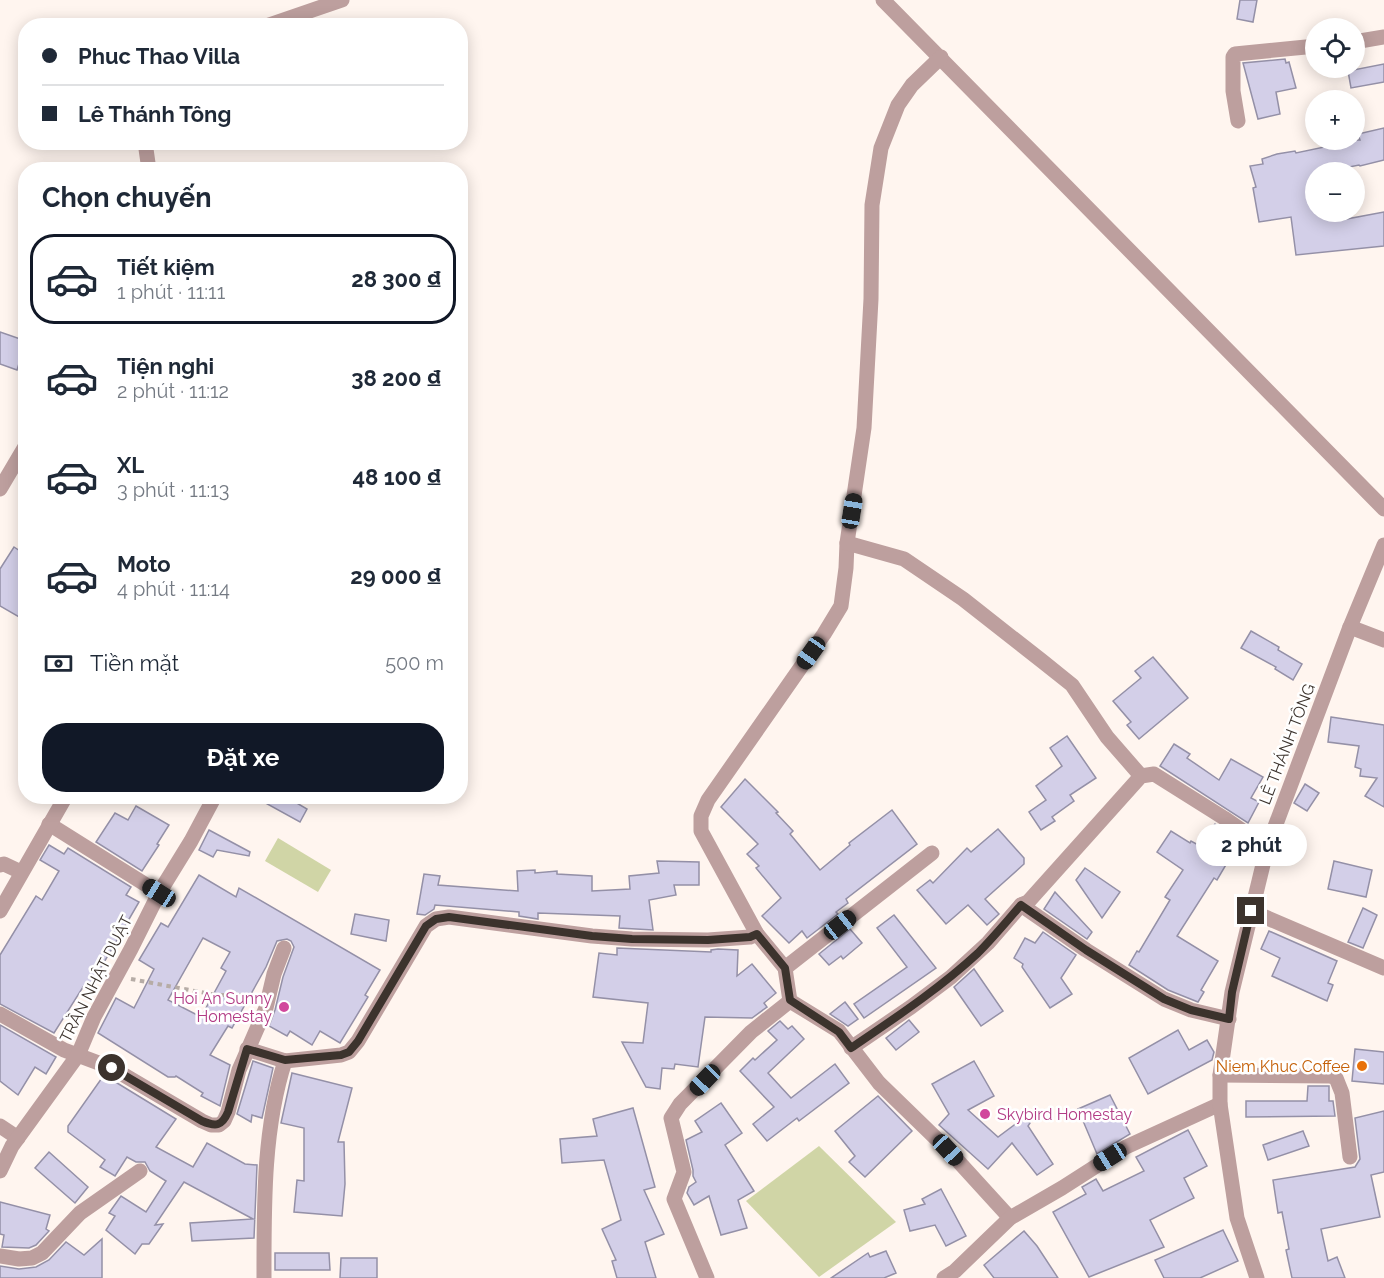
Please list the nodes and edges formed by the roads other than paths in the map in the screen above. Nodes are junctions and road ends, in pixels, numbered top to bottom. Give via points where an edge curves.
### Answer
1 (342, 0) edge
2 (883, 0) edge
3 (289, 18) edge
4 (1384, 37) edge
5 (1365, 40) edge
6 (1305, 47) edge
7 (941, 57) junction
8 (1238, 121) dead end
9 (18, 460) edge
10 (0, 489) edge
11 (1384, 509) edge
12 (847, 543) junction
13 (1384, 545) edge
14 (1350, 627) junction
15 (1384, 640) edge
16 (1141, 776) junction
17 (61, 804) edge
18 (211, 804) edge
19 (49, 824) junction
20 (1266, 848) junction
21 (932, 853) dead end
22 (0, 865) edge
23 (21, 872) junction
24 (159, 893) junction
25 (1021, 905) junction
26 (0, 911) edge
27 (1251, 911) junction
28 (757, 934) junction
29 (284, 948) dead end
30 (785, 968) junction
31 (1384, 968) edge
32 (790, 1000) junction
33 (0, 1014) edge
34 (1229, 1019) junction
35 (851, 1048) junction
36 (247, 1049) junction
37 (78, 1055) junction
38 (285, 1060) junction
39 (1220, 1075) junction
40 (1220, 1104) junction
41 (0, 1126) edge
42 (18, 1138) junction
43 (1350, 1157) dead end
44 (0, 1171) edge
45 (140, 1171) dead end
46 (1010, 1218) junction
47 (0, 1256) edge
48 (953, 1276) edge
49 (264, 1278) edge
50 (707, 1278) edge
51 (1257, 1278) edge

1 - 3 street
2 - 7 street
4 - 5 street
6 - 8 street via 1235,54 1233,91
7 - 11 street
7 - 12 street via 898,105 880,148 872,205 864,428
9 - 10 street
12 - 16 street via 904,559 1042,661 1072,685 1107,737
12 - 28 street via 841,606 708,800 701,816 701,831
13 - 14 street, LÊ THÁNH TÔNG
14 - 15 street
14 - 20 street, LÊ THÁNH TÔNG
16 - 20 street via 1154,774
16 - 25 street via 1028,902
17 - 19 street
18 - 24 street, TRẦN NHẬT DUẬT
19 - 23 street
19 - 24 street
20 - 27 street, LÊ THÁNH TÔNG
21 - 30 street
22 - 23 street
23 - 26 street
24 - 37 street, TRẦN NHẬT DUẬT
25 - 34 street via 1164,999
25 - 35 street via 951,977
27 - 31 street
27 - 34 street, LÊ THÁNH TÔNG
28 - 30 street
28 - 38 street via 708,940 632,939 449,917 436,919 426,926 349,1052
29 - 36 street via 266,1008
30 - 32 street
32 - 35 street via 839,1032
32 - 50 street via 751,1032 671,1118 684,1172 674,1194 675,1204
33 - 37 street
34 - 39 street, LÊ THÁNH TÔNG
35 - 46 street via 879,1083
36 - 37 street via 228,1112 219,1125 202,1121 112,1068
36 - 38 street
37 - 42 street, TRẦN NHẬT DUẬT
38 - 49 street via 269,1142
39 - 40 street, LÊ THÁNH TÔNG
39 - 43 street via 1336,1078 1342,1093
40 - 46 street via 1126,1147
40 - 51 street, LÊ THÁNH TÔNG via 1237,1218
41 - 42 street
42 - 44 street, TRẦN NHẬT DUẬT
45 - 47 street via 80,1213 42,1253 18,1259
46 - 48 street

